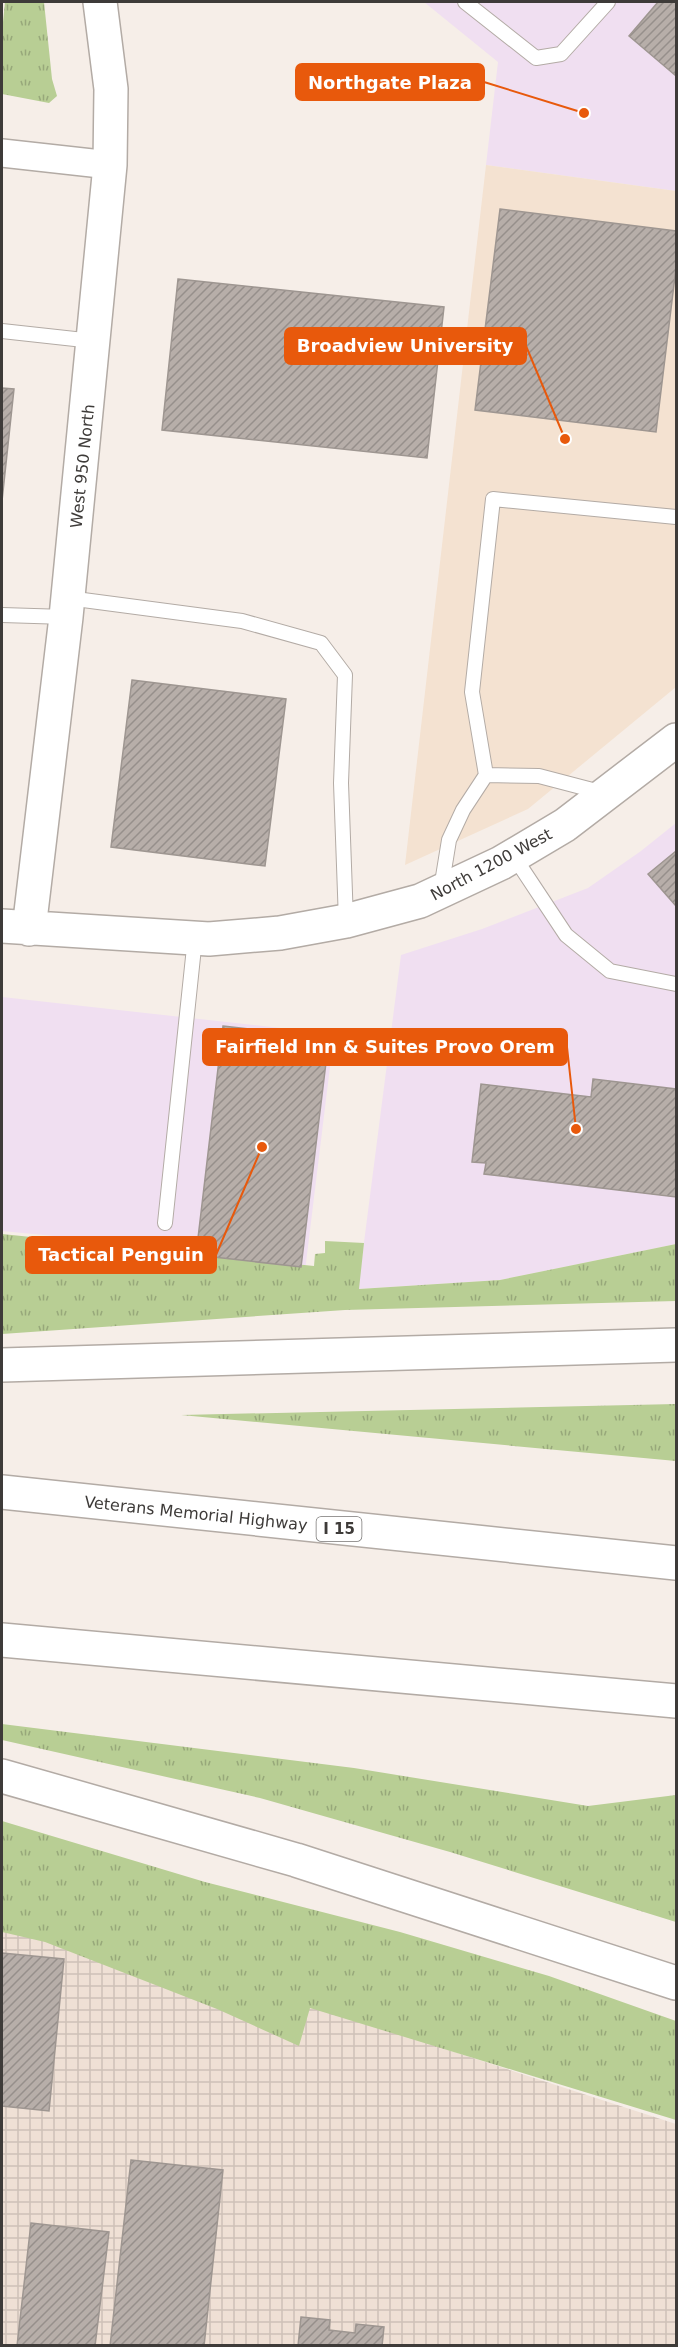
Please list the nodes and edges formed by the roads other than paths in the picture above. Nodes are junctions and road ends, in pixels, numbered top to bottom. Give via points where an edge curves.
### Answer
1 (100, 2) edge
2 (465, 2) edge
3 (608, 2) edge
4 (2, 153) edge
5 (110, 165) junction
6 (2, 331) edge
7 (95, 341) junction
8 (676, 517) edge
9 (67, 608) junction
10 (2, 615) edge
11 (676, 740) edge
12 (486, 775) junction
13 (606, 794) junction
14 (513, 855) junction
15 (441, 891) junction
16 (346, 921) junction
17 (15, 928) edge
18 (195, 938) junction
19 (676, 984) edge
20 (165, 1223) dead end
21 (676, 1345) edge
22 (2, 1365) edge
23 (2, 1492) edge
24 (676, 1563) edge
25 (2, 1640) edge
26 (676, 1701) edge
27 (2, 1776) edge
28 (581, 1951) junction
29 (676, 1971) edge
30 (676, 1983) edge

1 - 5 main road, West 950 North via 111,89
2 - 3 lane via 536,58 561,54
4 - 5 street
5 - 7 main road, West 950 North
6 - 7 lane
7 - 9 main road, West 950 North
8 - 12 lane via 493,500 472,692
9 - 10 lane
9 - 16 lane via 242,621 321,643 345,675 341,783
9 - 17 main road, West 950 North
11 - 13 main road, North 1200 West
12 - 13 lane via 539,776
12 - 15 lane via 449,840
13 - 14 main road, North 1200 West via 565,825
14 - 15 main road, North 1200 West
14 - 19 lane via 566,935 610,972
15 - 16 main road, North 1200 West via 420,901
16 - 18 main road, North 1200 West via 280,933
17 - 18 main road, North 1200 West
18 - 20 lane
21 - 22 main road
23 - 24 main road, Veterans Memorial Highway / I 15
25 - 26 main road
27 - 28 main road via 296,1860
28 - 29 main road
28 - 30 main road

